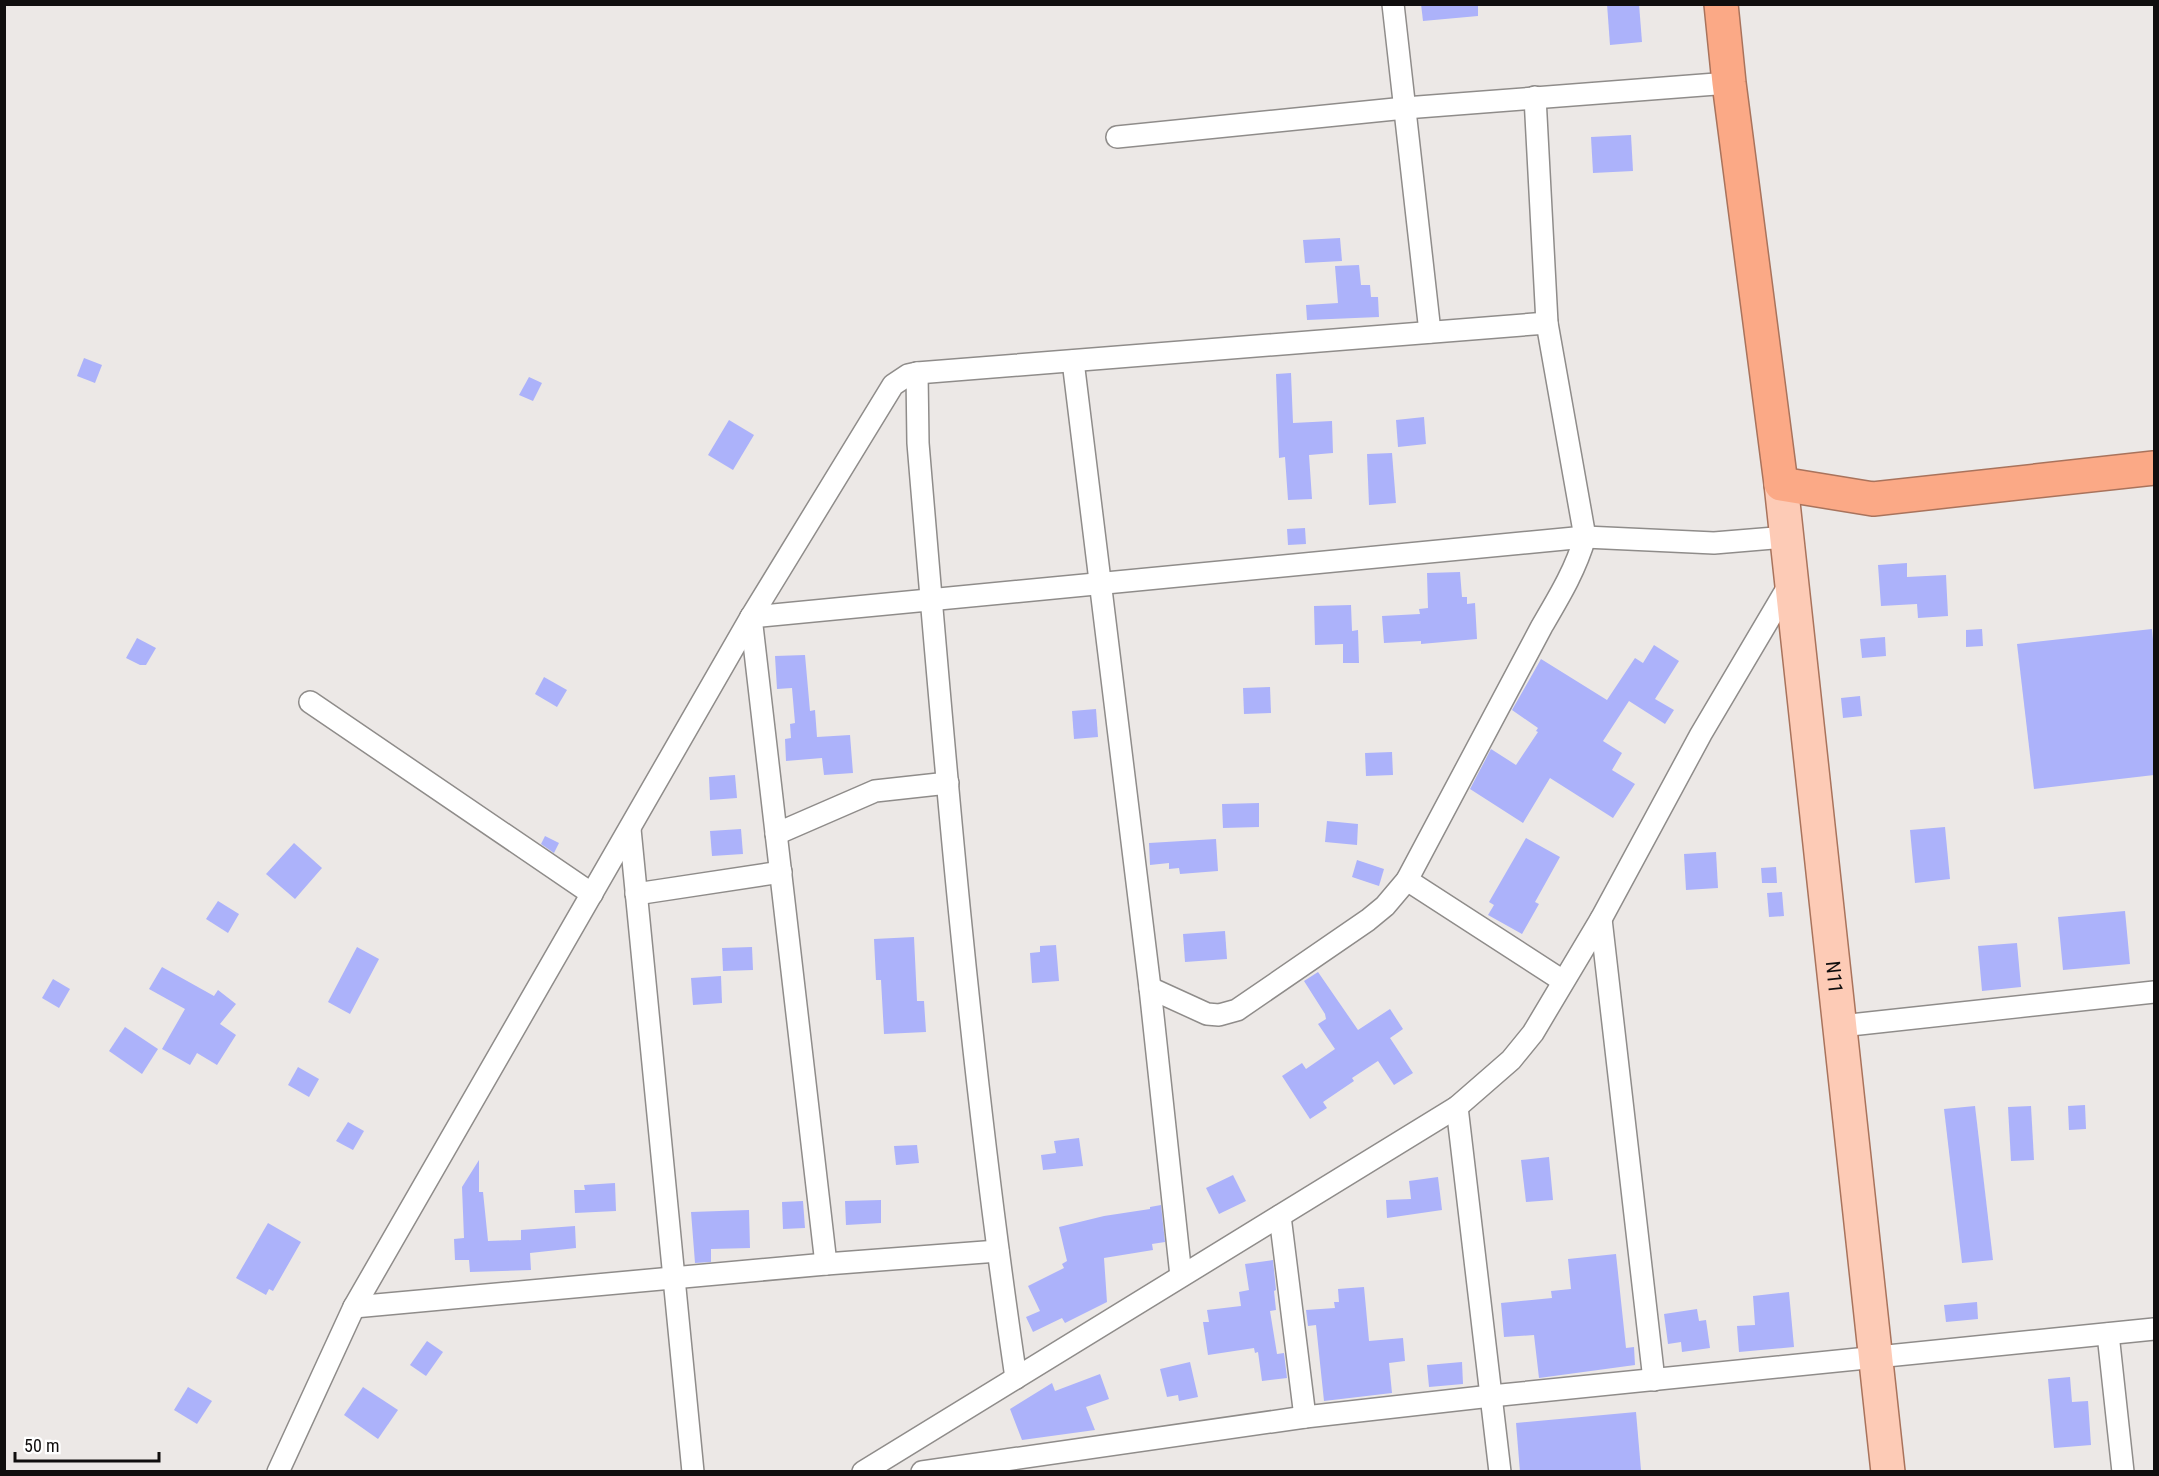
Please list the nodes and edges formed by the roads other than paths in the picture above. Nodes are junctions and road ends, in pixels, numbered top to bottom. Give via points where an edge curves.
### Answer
1 (1394, 4) edge
2 (1721, 4) edge
3 (1729, 83) junction
4 (1535, 97) junction
5 (1405, 108) junction
6 (1117, 137) dead end
7 (1547, 323) junction
8 (1430, 332) junction
9 (1073, 361) junction
10 (916, 374) junction
11 (2154, 468) edge
12 (1781, 484) junction
13 (1584, 537) junction
14 (1787, 537) junction
15 (1792, 580) junction
16 (1099, 583) junction
17 (931, 599) junction
18 (751, 617) junction
19 (310, 702) dead end
20 (948, 783) junction
21 (630, 829) junction
22 (776, 834) junction
23 (781, 872) junction
24 (1407, 880) junction
25 (592, 894) junction
26 (636, 894) junction
27 (1601, 919) junction
28 (1563, 981) junction
29 (1150, 988) junction
30 (2154, 992) edge
31 (1841, 1026) junction
32 (1457, 1107) junction
33 (1280, 1216) junction
34 (998, 1251) junction
35 (826, 1264) junction
36 (1181, 1276) junction
37 (674, 1279) junction
38 (354, 1307) junction
39 (2154, 1329) edge
40 (2108, 1334) junction
41 (1875, 1358) junction
42 (1016, 1378) junction
43 (1654, 1380) junction
44 (1491, 1396) junction
45 (1305, 1418) junction
46 (869, 1470) edge
47 (278, 1472) edge
48 (693, 1472) edge
49 (922, 1472) edge
50 (1500, 1472) edge
51 (1888, 1472) edge
52 (2123, 1472) edge

1 - 5 street
2 - 3 highway
3 - 4 street
3 - 12 highway
4 - 5 street
4 - 7 street
5 - 6 street
5 - 8 street
7 - 8 street
7 - 13 street
8 - 9 street
9 - 10 street
9 - 16 street
10 - 17 street
10 - 18 street via 893,385
11 - 12 highway via 1873,499
12 - 14 main road, N11
13 - 14 street via 1714,543
13 - 16 street
13 - 24 street via 1562,592
14 - 15 main road, N11
15 - 27 street via 1701,734
15 - 31 main road, N11
16 - 17 street
16 - 29 street
17 - 18 street
17 - 20 street
18 - 21 street
18 - 22 street
19 - 25 street
20 - 22 street via 875,791
20 - 34 street
21 - 25 street
21 - 26 street
22 - 23 street
23 - 26 street
23 - 35 street
24 - 28 street
24 - 29 street via 1368,920 1237,1010 1207,1014
25 - 38 street
26 - 37 street
27 - 28 street
27 - 43 street
28 - 32 street via 1533,1033 1511,1060
29 - 36 street
30 - 31 street
31 - 41 main road, N11
32 - 33 street
32 - 44 street
33 - 36 street
33 - 45 street
34 - 35 street
34 - 42 street
35 - 37 street
36 - 42 street
37 - 38 street
37 - 48 street
38 - 47 street
39 - 40 street
40 - 41 street
40 - 52 street
41 - 43 street
41 - 51 main road, N11
42 - 46 street
43 - 44 street
44 - 45 street
44 - 50 street
45 - 49 street

